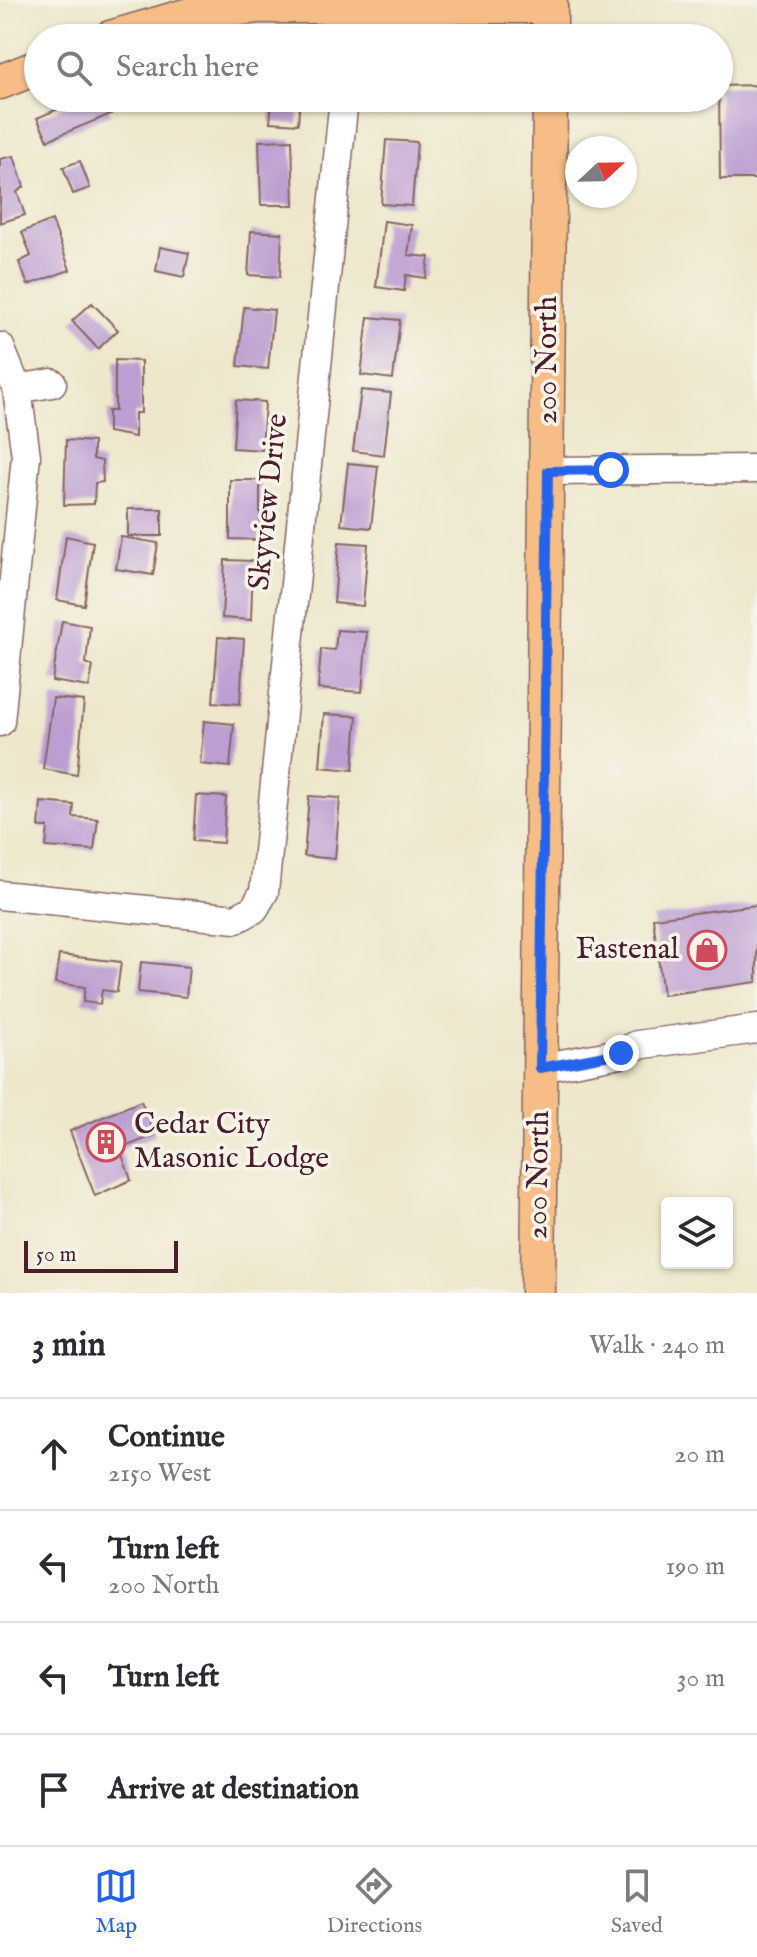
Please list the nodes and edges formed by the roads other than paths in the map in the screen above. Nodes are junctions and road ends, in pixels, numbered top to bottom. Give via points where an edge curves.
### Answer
1 (550, 15) edge
2 (352, 22) edge
3 (158, 24) edge
4 (24, 73) edge
5 (0, 82) edge
6 (343, 112) edge
7 (550, 112) edge
8 (0, 347) edge
9 (52, 383) dead end
10 (17, 389) junction
11 (757, 469) edge
12 (548, 471) junction
13 (0, 722) edge
14 (0, 895) edge
15 (757, 1029) edge
16 (540, 1068) junction
17 (538, 1293) edge

1 - 2 main road
2 - 3 main road via 258,6 196,13
4 - 5 main road
6 - 14 street, Skyview Drive via 264,892 254,909 236,919
7 - 12 main road, 200 North
8 - 10 street
9 - 10 street
10 - 13 street via 26,456
11 - 12 street
12 - 16 main road, 200 North
15 - 16 street via 637,1045 621,1053
16 - 17 main road, 200 North

